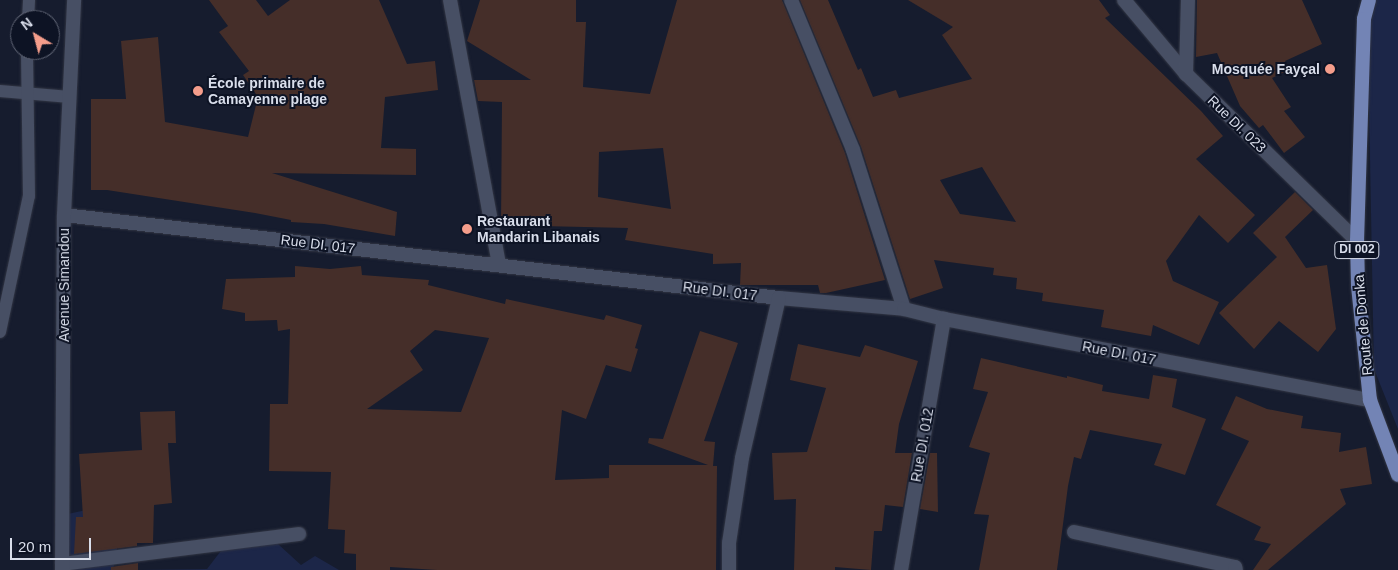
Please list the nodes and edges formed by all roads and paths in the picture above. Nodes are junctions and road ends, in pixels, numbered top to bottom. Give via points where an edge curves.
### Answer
1 (74, 0) edge
2 (450, 0) edge
3 (790, 0) edge
4 (1124, 0) edge
5 (1188, 0) edge
6 (1359, 0) edge
7 (1369, 0) edge
8 (1364, 19) junction
9 (27, 60) edge
10 (1186, 74) junction
11 (0, 91) edge
12 (26, 93) junction
13 (70, 97) junction
14 (64, 215) junction
15 (1357, 240) junction
16 (499, 265) junction
17 (779, 298) junction
18 (904, 309) junction
19 (944, 320) junction
20 (0, 332) edge
21 (1370, 400) junction
22 (1398, 475) edge
23 (1074, 532) dead end
24 (298, 534) dead end
25 (62, 567) edge
26 (729, 570) edge
27 (901, 570) edge
28 (1236, 570) edge

1 - 13 street, Avenue Simandou
2 - 16 street
3 - 18 street via 853,150
4 - 10 street, Rue DI. 023
5 - 10 street
6 - 8 main road, Route de Donka / DI 002
7 - 8 main road, Route de Donka / DI 002
8 - 15 main road, Route de Donka / DI 002
9 - 12 lane
10 - 15 street, Rue DI. 023
11 - 12 lane
12 - 13 lane
12 - 20 lane via 29,196
13 - 14 street, Avenue Simandou
14 - 16 street, Rue DI. 017
14 - 25 street, Avenue Simandou
15 - 21 main road, Route de Donka / DI 002 via 1358,286
16 - 17 street, Rue DI. 017
17 - 18 street, Rue DI. 017
17 - 26 street via 742,458 729,543
18 - 19 street, Rue DI. 017
19 - 21 street, Rue DI. 017
19 - 27 street, Rue DI. 012
21 - 22 main road, Route de Donka / DI 002
23 - 28 street via 1235,567
24 - 25 street

